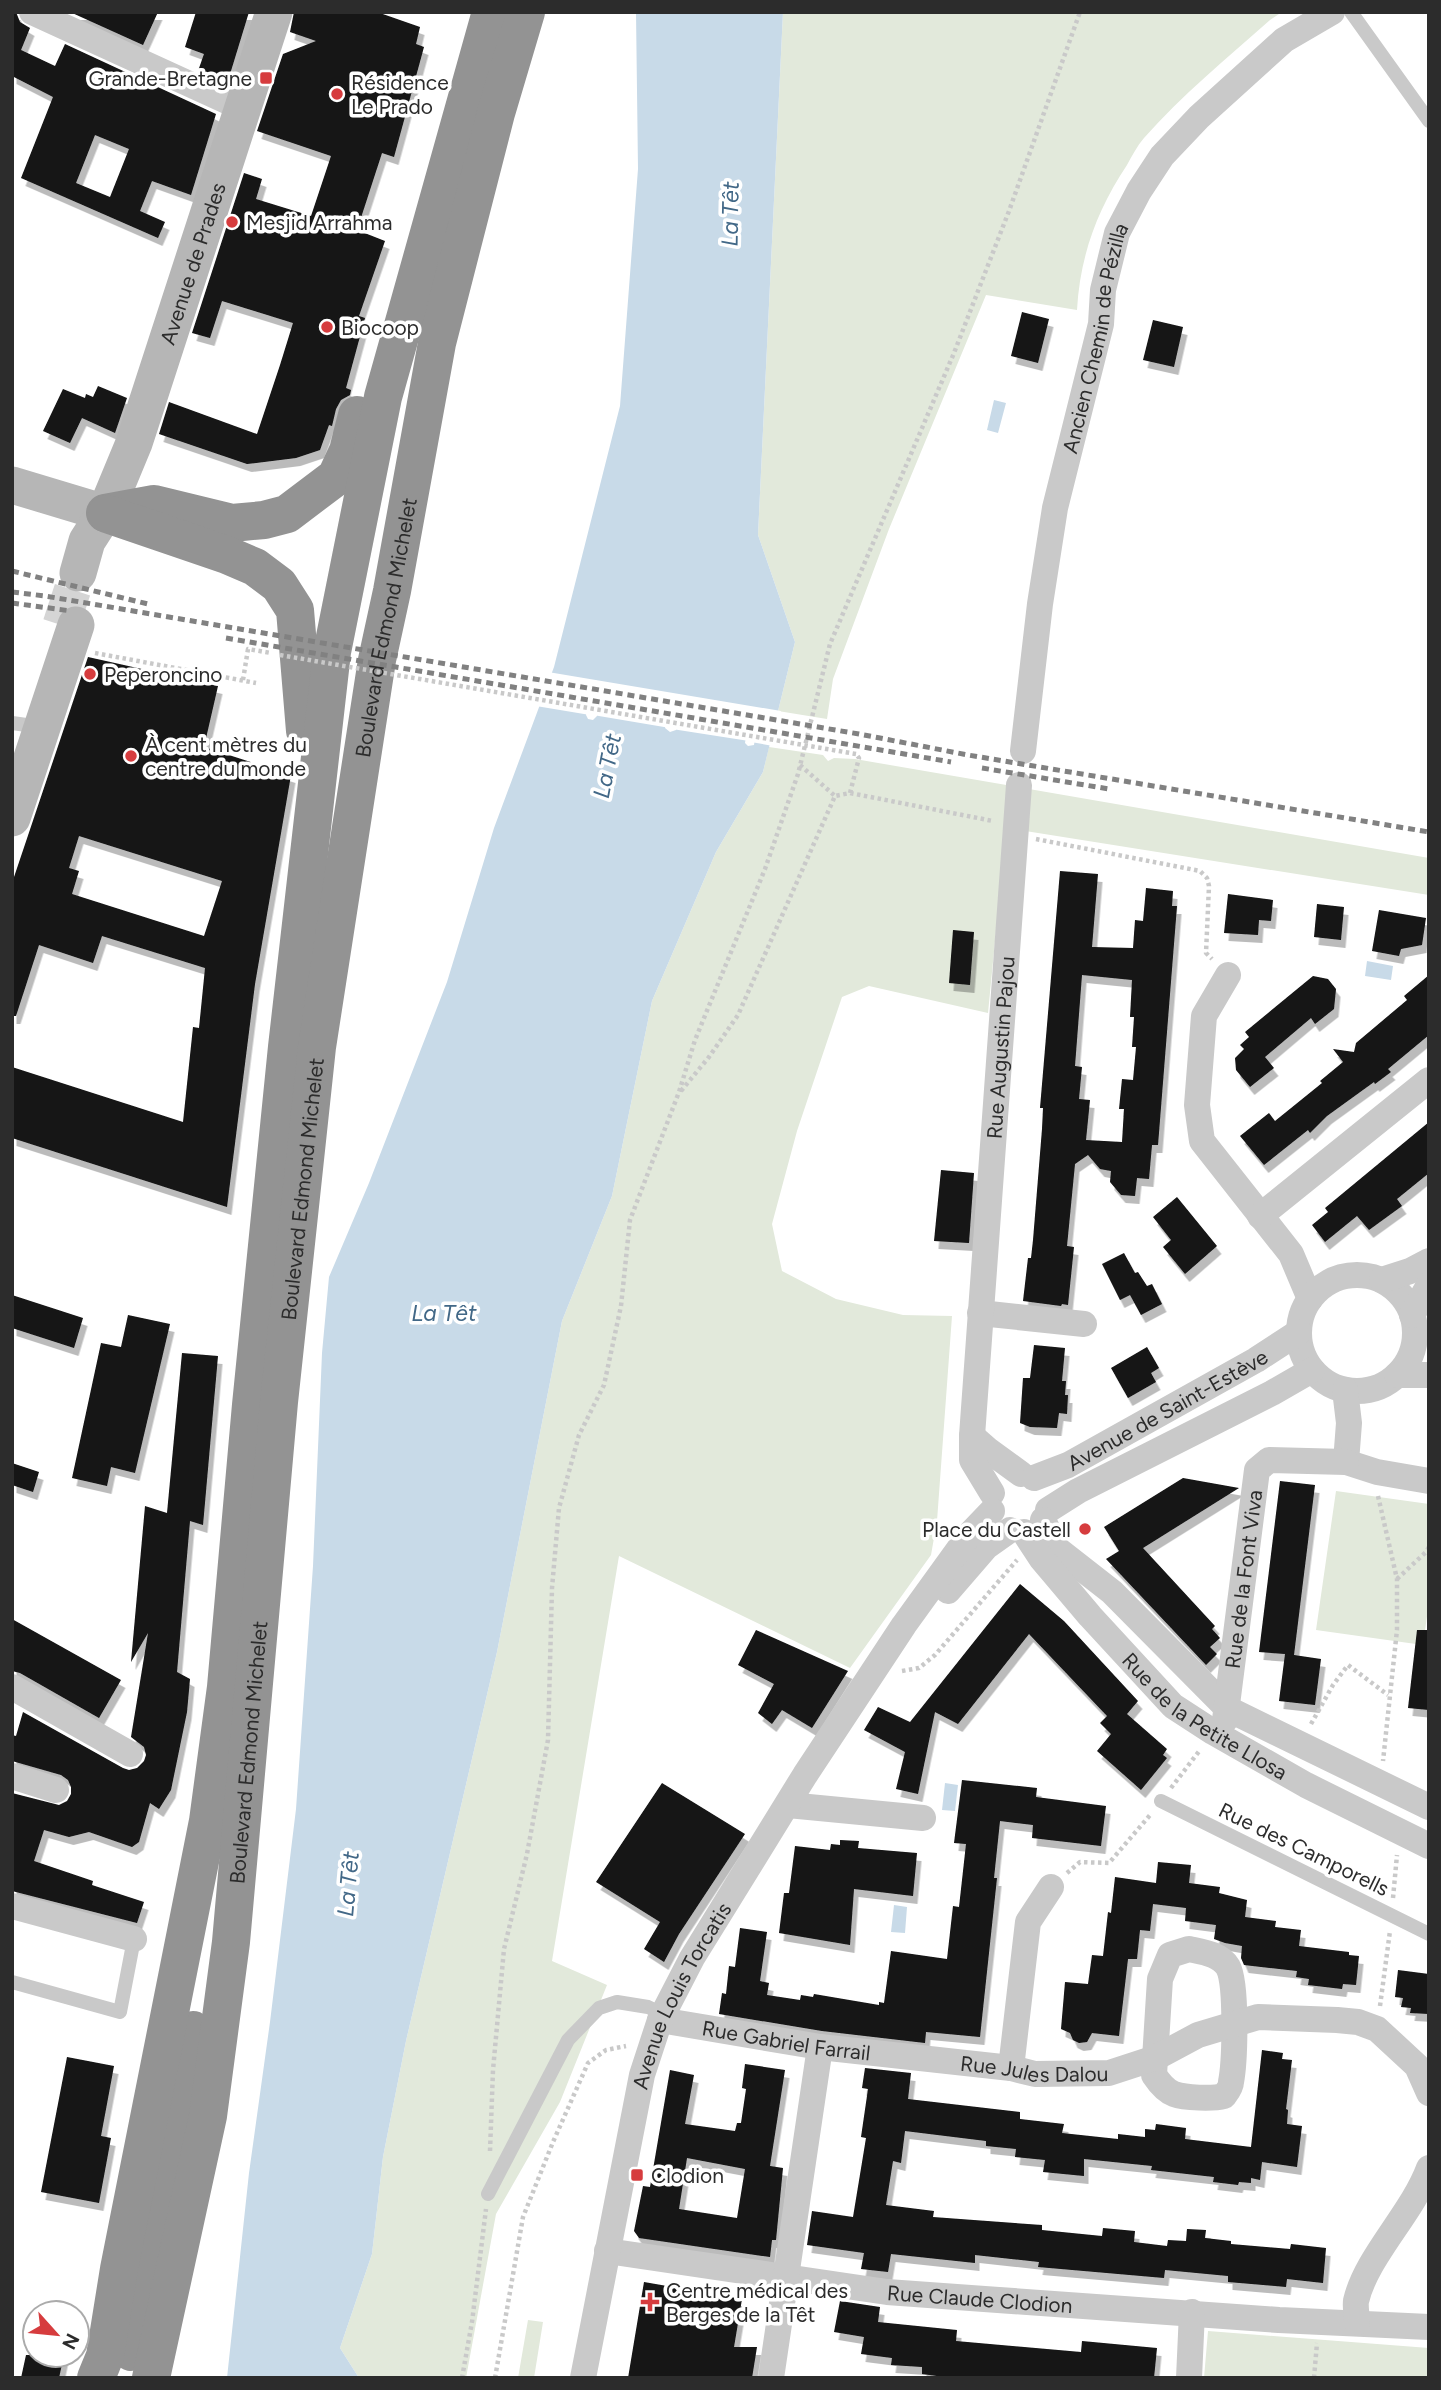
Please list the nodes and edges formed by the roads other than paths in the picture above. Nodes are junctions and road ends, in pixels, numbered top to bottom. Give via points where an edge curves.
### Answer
1 (32, 12) edge
2 (274, 12) edge
3 (466, 12) edge
4 (491, 12) edge
5 (526, 12) edge
6 (551, 12) edge
7 (1332, 12) edge
8 (1350, 12) edge
9 (244, 109) junction
10 (1429, 121) edge
11 (12, 485) edge
12 (105, 513) junction
13 (85, 575) tunnel mouth
14 (392, 591) junction
15 (68, 632) tunnel mouth
16 (1023, 751) dead end
17 (21, 758) edge
18 (1019, 785) dead end
19 (311, 835) junction
20 (1228, 975) road end
21 (1429, 1080) edge
22 (1260, 1216) junction
23 (1291, 1254) junction
24 (1429, 1261) edge
25 (1340, 1277) junction
26 (1382, 1280) junction
27 (1429, 1285) edge
28 (1310, 1298) junction
29 (980, 1313) junction
30 (1084, 1324) dead end
31 (1418, 1331) edge
32 (1299, 1332) junction
33 (1312, 1370) junction
34 (1396, 1375) junction
35 (1429, 1375) edge
36 (1345, 1390) junction
37 (972, 1436) junction
38 (1346, 1462) junction
39 (1028, 1476) junction
40 (1429, 1481) edge
41 (992, 1502) junction
42 (1031, 1523) junction
43 (260, 1629) junction
44 (881, 1663) junction
45 (12, 1687) edge
46 (1228, 1709) junction
47 (1217, 1735) junction
48 (130, 1754) dead end
49 (12, 1776) edge
50 (56, 1790) dead end
51 (1161, 1801) road end
52 (788, 1805) junction
53 (1429, 1807) edge
54 (923, 1818) dead end
55 (1429, 1846) edge
56 (1051, 1887) road end
57 (12, 1906) edge
58 (1429, 1934) edge
59 (134, 1939) joint
60 (12, 1982) edge
61 (661, 2017) junction
62 (1234, 2026) junction
63 (820, 2047) junction
64 (912, 2057) joint
65 (1155, 2058) junction
66 (1011, 2068) junction
67 (1426, 2081) edge
68 (1429, 2168) edge
69 (488, 2194) road end
70 (607, 2251) junction
71 (119, 2269) junction
72 (786, 2276) junction
73 (1192, 2312) junction
74 (1357, 2322) junction
75 (1429, 2327) edge
76 (83, 2378) edge
77 (96, 2378) edge
78 (124, 2378) edge
79 (151, 2378) edge
80 (583, 2378) edge
81 (771, 2378) edge
82 (1189, 2378) edge

1 - 9 street
2 - 9 main road, Avenue de Prades
3 - 12 highway via 348,451 336,477 287,514 264,520 232,523 155,504
4 - 19 highway, Boulevard Edmond Michelet via 383,397 332,652
5 - 14 highway, Boulevard Edmond Michelet via 437,344
6 - 14 highway via 478,248
7 - 16 street, Ancien Chemin de Pézilla via 1284,40 1199,117 1162,156 1117,233 1103,290 1101,324 1055,508
8 - 10 lane
9 - 12 main road, Avenue de Prades via 133,449
11 - 12 main road
12 - 13 main road via 104,545
12 - 19 highway via 255,567 279,585 295,610
14 - 43 highway, Boulevard Edmond Michelet via 377,660 317,1047
15 - 17 main road
18 - 29 street, Rue Augustin Pajou
19 - 71 highway, Boulevard Edmond Michelet via 225,1701 208,1821
20 - 22 street via 1204,1016 1197,1105 1202,1141
21 - 22 street
22 - 23 street
23 - 25 street
23 - 28 street
24 - 26 street
25 - 26 street
25 - 28 street
26 - 31 street via 1405,1301
27 - 31 street
28 - 32 street
29 - 30 street
29 - 37 street, Rue Augustin Pajou
31 - 34 street via 1406,1363
32 - 33 street via 1302,1352
32 - 39 street, Avenue de Saint-Estève via 1068,1465
33 - 36 street
33 - 42 street, Avenue de Saint-Estève via 1078,1491
34 - 35 street
34 - 36 street via 1381,1385
36 - 38 street via 1349,1423
37 - 39 street
37 - 41 street, Rue Augustin Pajou via 972,1460
38 - 40 street, Rue de la Font Viva
38 - 46 street, Rue de la Font Viva via 1269,1460 1258,1470
39 - 41 street via 1003,1479
39 - 42 street via 1046,1492
41 - 42 street via 995,1519
41 - 44 street, Avenue Louis Torcatis
42 - 44 street, Avenue Louis Torcatis via 985,1546 917,1628
42 - 46 street, Rue de la Petite Llosa via 1112,1592
42 - 47 street, Rue de la Petite Llosa via 1041,1558 1090,1616 1173,1706
43 - 78 highway via 233,1818
43 - 79 highway, Boulevard Edmond Michelet via 231,1942 208,2116
44 - 52 street, Avenue Louis Torcatis
45 - 48 street
46 - 47 street, Rue de la Font Viva
46 - 53 street, Rue de la Petite Llosa
47 - 55 street, Rue de la Petite Llosa
49 - 50 street
51 - 58 lane, Rue des Camporells
52 - 54 street
52 - 61 street, Avenue Louis Torcatis via 692,1958
56 - 66 street via 1028,1922
57 - 59 street
59 - 60 lane via 120,2012
61 - 63 street, Rue Gabriel Farrail
61 - 69 lane via 648,2007 617,2002 598,2008 568,2040
61 - 70 street, Avenue Louis Torcatis via 642,2075
62 - 65 street, Rue Jules Dalou via 1198,2035
62 - 65 street via 1231,2085 1224,2096 1173,2094 1154,2075
62 - 65 street via 1227,1965 1214,1955 1189,1949 1170,1955 1160,1979
62 - 67 street, Rue Jules Dalou via 1258,2017 1358,2021 1377,2029 1417,2066
63 - 64 street, Rue Gabriel Farrail
63 - 72 street
64 - 66 street, Rue Jules Dalou
65 - 66 street, Rue Jules Dalou via 1109,2073 1035,2074
68 - 74 street via 1367,2273 1356,2303
70 - 72 street, Rue Claude Clodion
70 - 80 street, Avenue Louis Torcatis
71 - 76 highway
71 - 77 highway via 105,2356
72 - 73 street, Rue Claude Clodion via 887,2292
72 - 81 street
73 - 74 street, Rue Claude Clodion
73 - 82 street
74 - 75 street, Rue Claude Clodion

